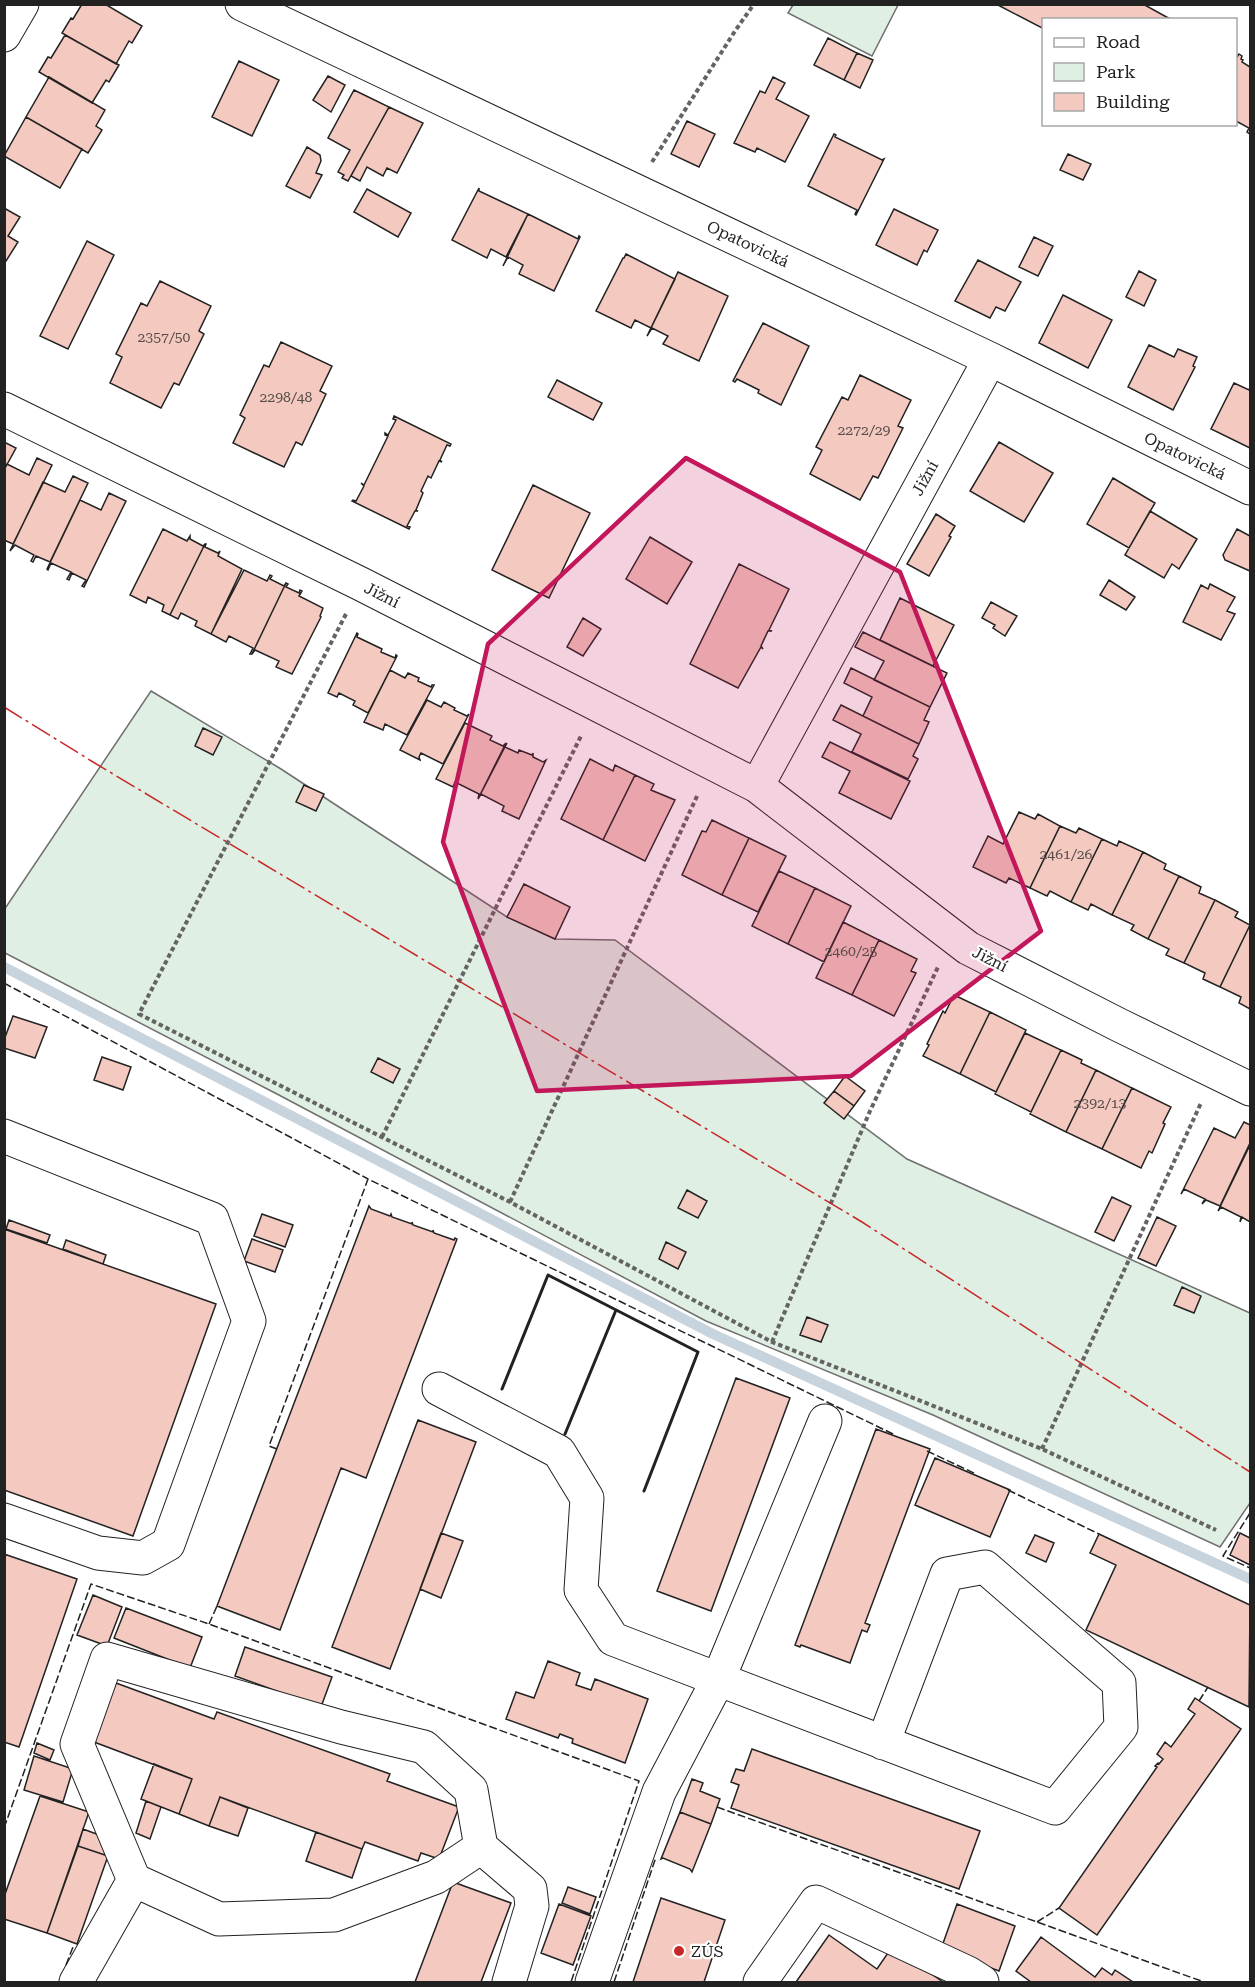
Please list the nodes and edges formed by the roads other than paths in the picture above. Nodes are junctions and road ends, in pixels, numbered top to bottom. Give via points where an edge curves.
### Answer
1 (22, 4) edge
2 (242, 4) edge
3 (4, 36) edge
4 (990, 359) junction
5 (4, 409) edge
6 (1251, 488) edge
7 (757, 786) junction
8 (1251, 1089) edge
9 (4, 1136) edge
10 (439, 1389) dead end
11 (825, 1420) dead end
12 (4, 1520) edge
13 (718, 1680) junction
14 (883, 1743) junction
15 (481, 1847) junction
16 (134, 1880) junction
17 (76, 1983) edge
18 (509, 1983) edge
19 (592, 1983) edge
20 (760, 1983) edge
21 (982, 1983) edge

1 - 3 street
2 - 4 street, Opatovická
4 - 6 street, Opatovická
4 - 7 street, Jižní
5 - 7 street, Jižní via 361,584
7 - 8 street, Jižní via 968,948
9 - 12 street via 212,1219 249,1322 168,1544 143,1558 98,1553
10 - 13 street via 559,1452 587,1498 580,1590 613,1639
11 - 13 street
13 - 14 street
13 - 19 street via 659,1792
14 - 14 street via 1055,1808 1121,1727 1119,1683 985,1568 947,1574
15 - 16 street via 436,1877 334,1915 219,1919
15 - 16 street via 471,1790 424,1747 107,1659 77,1744
15 - 18 street via 530,1889 532,1906
16 - 17 street
20 - 21 street via 816,1902

